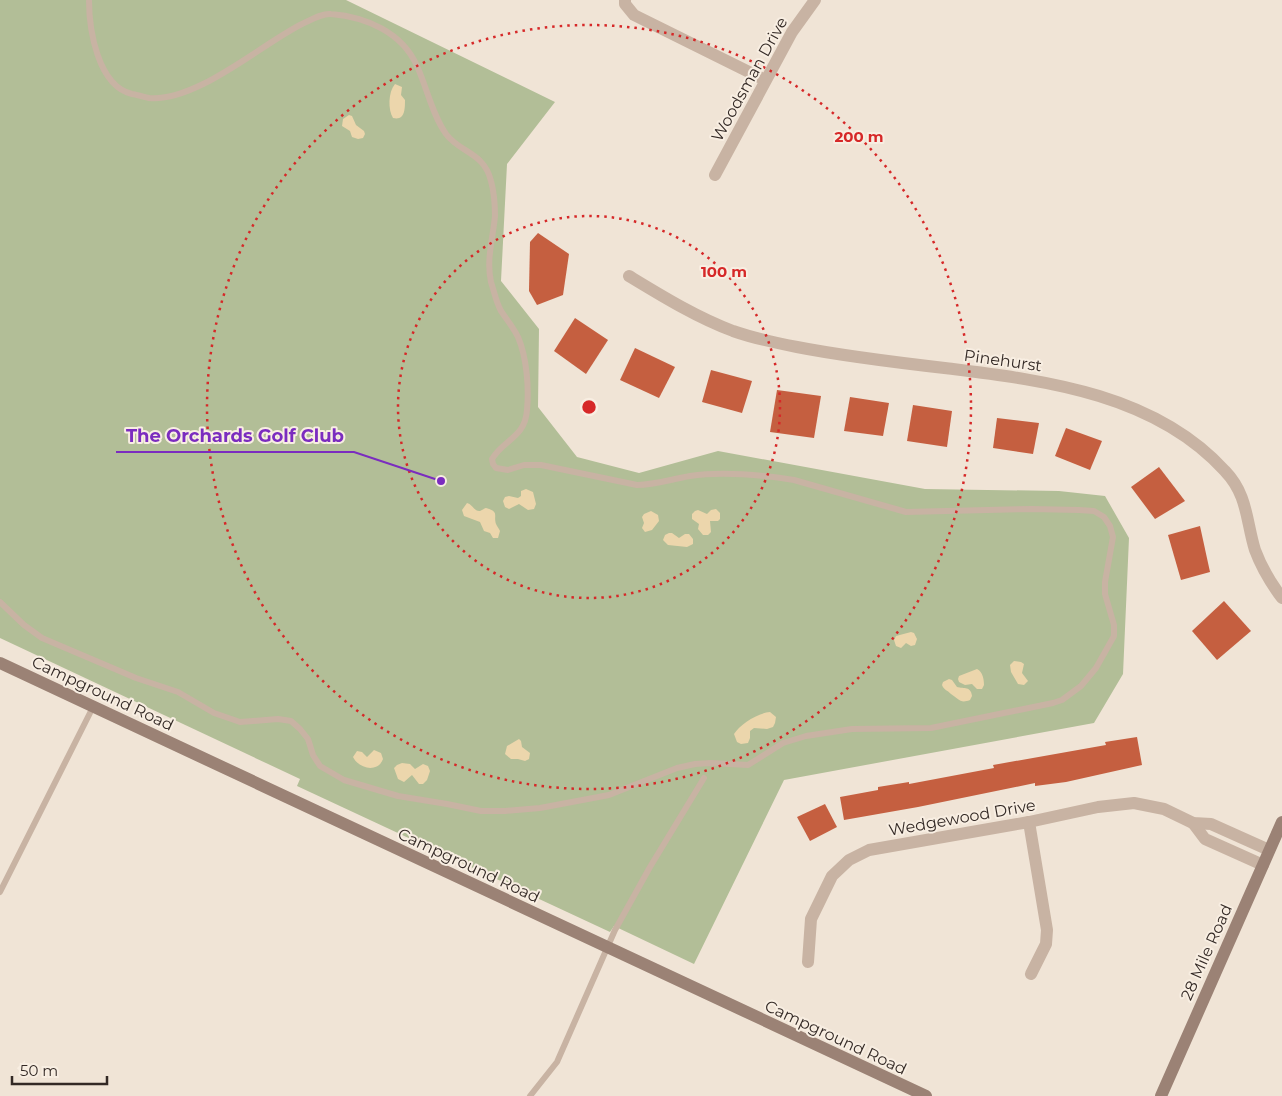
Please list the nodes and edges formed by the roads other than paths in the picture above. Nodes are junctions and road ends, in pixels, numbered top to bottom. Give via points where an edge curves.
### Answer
1 (89, 0) edge
2 (625, 0) edge
3 (815, 0) edge
4 (765, 80) junction
5 (714, 175) dead end
6 (629, 276) dead end
7 (1282, 598) edge
8 (0, 602) edge
9 (0, 663) edge
10 (94, 707) junction
11 (704, 778) dead end
12 (1029, 822) junction
13 (1282, 822) edge
14 (1193, 823) junction
15 (1270, 850) junction
16 (1263, 865) junction
17 (0, 892) edge
18 (607, 948) junction
19 (808, 962) dead end
20 (1031, 974) dead end
21 (530, 1096) edge
22 (926, 1096) edge
23 (1161, 1096) edge

1 - 8 lane via 96,50 110,80 128,93 150,98 178,94 200,85 282,34 328,13 378,25 400,42 417,64 441,128 484,165 492,182 495,216 490,278 500,309 513,328 524,354 527,411 522,428 492,459 496,468 508,470 524,465 541,465 637,485 709,474 794,480 906,512 1094,511 1104,517 1112,532 1105,594 1115,630 1111,643 1088,678 1071,694 1053,703 931,728 852,730 806,736 783,743 748,765 695,764 609,795 540,808 491,812 398,796 344,780 320,766 308,739 291,721 278,718 240,722 214,713 178,692 42,638
2 - 4 street via 634,15
3 - 4 street, Woodsman Drive via 792,32
4 - 5 street, Woodsman Drive
6 - 7 street, Pinehurst via 692,313 734,331 797,347 1029,379 1105,397 1148,414 1198,444 1227,472 1244,499 1255,549 1268,580
9 - 10 street, Campground Road
10 - 17 lane
10 - 18 street, Campground Road
11 - 18 lane via 650,867
12 - 14 street, Wedgewood Drive via 1134,802 1164,809
12 - 19 street, Wedgewood Drive via 869,850 849,860 832,876 811,918
12 - 20 street via 1047,930 1046,944
13 - 15 street, 28 Mile Road
14 - 15 street, Wedgewood Drive via 1210,824
14 - 16 street, Wedgewood Drive via 1205,839
15 - 16 street, 28 Mile Road
16 - 23 street, 28 Mile Road
18 - 21 lane via 557,1062
18 - 22 street, Campground Road

